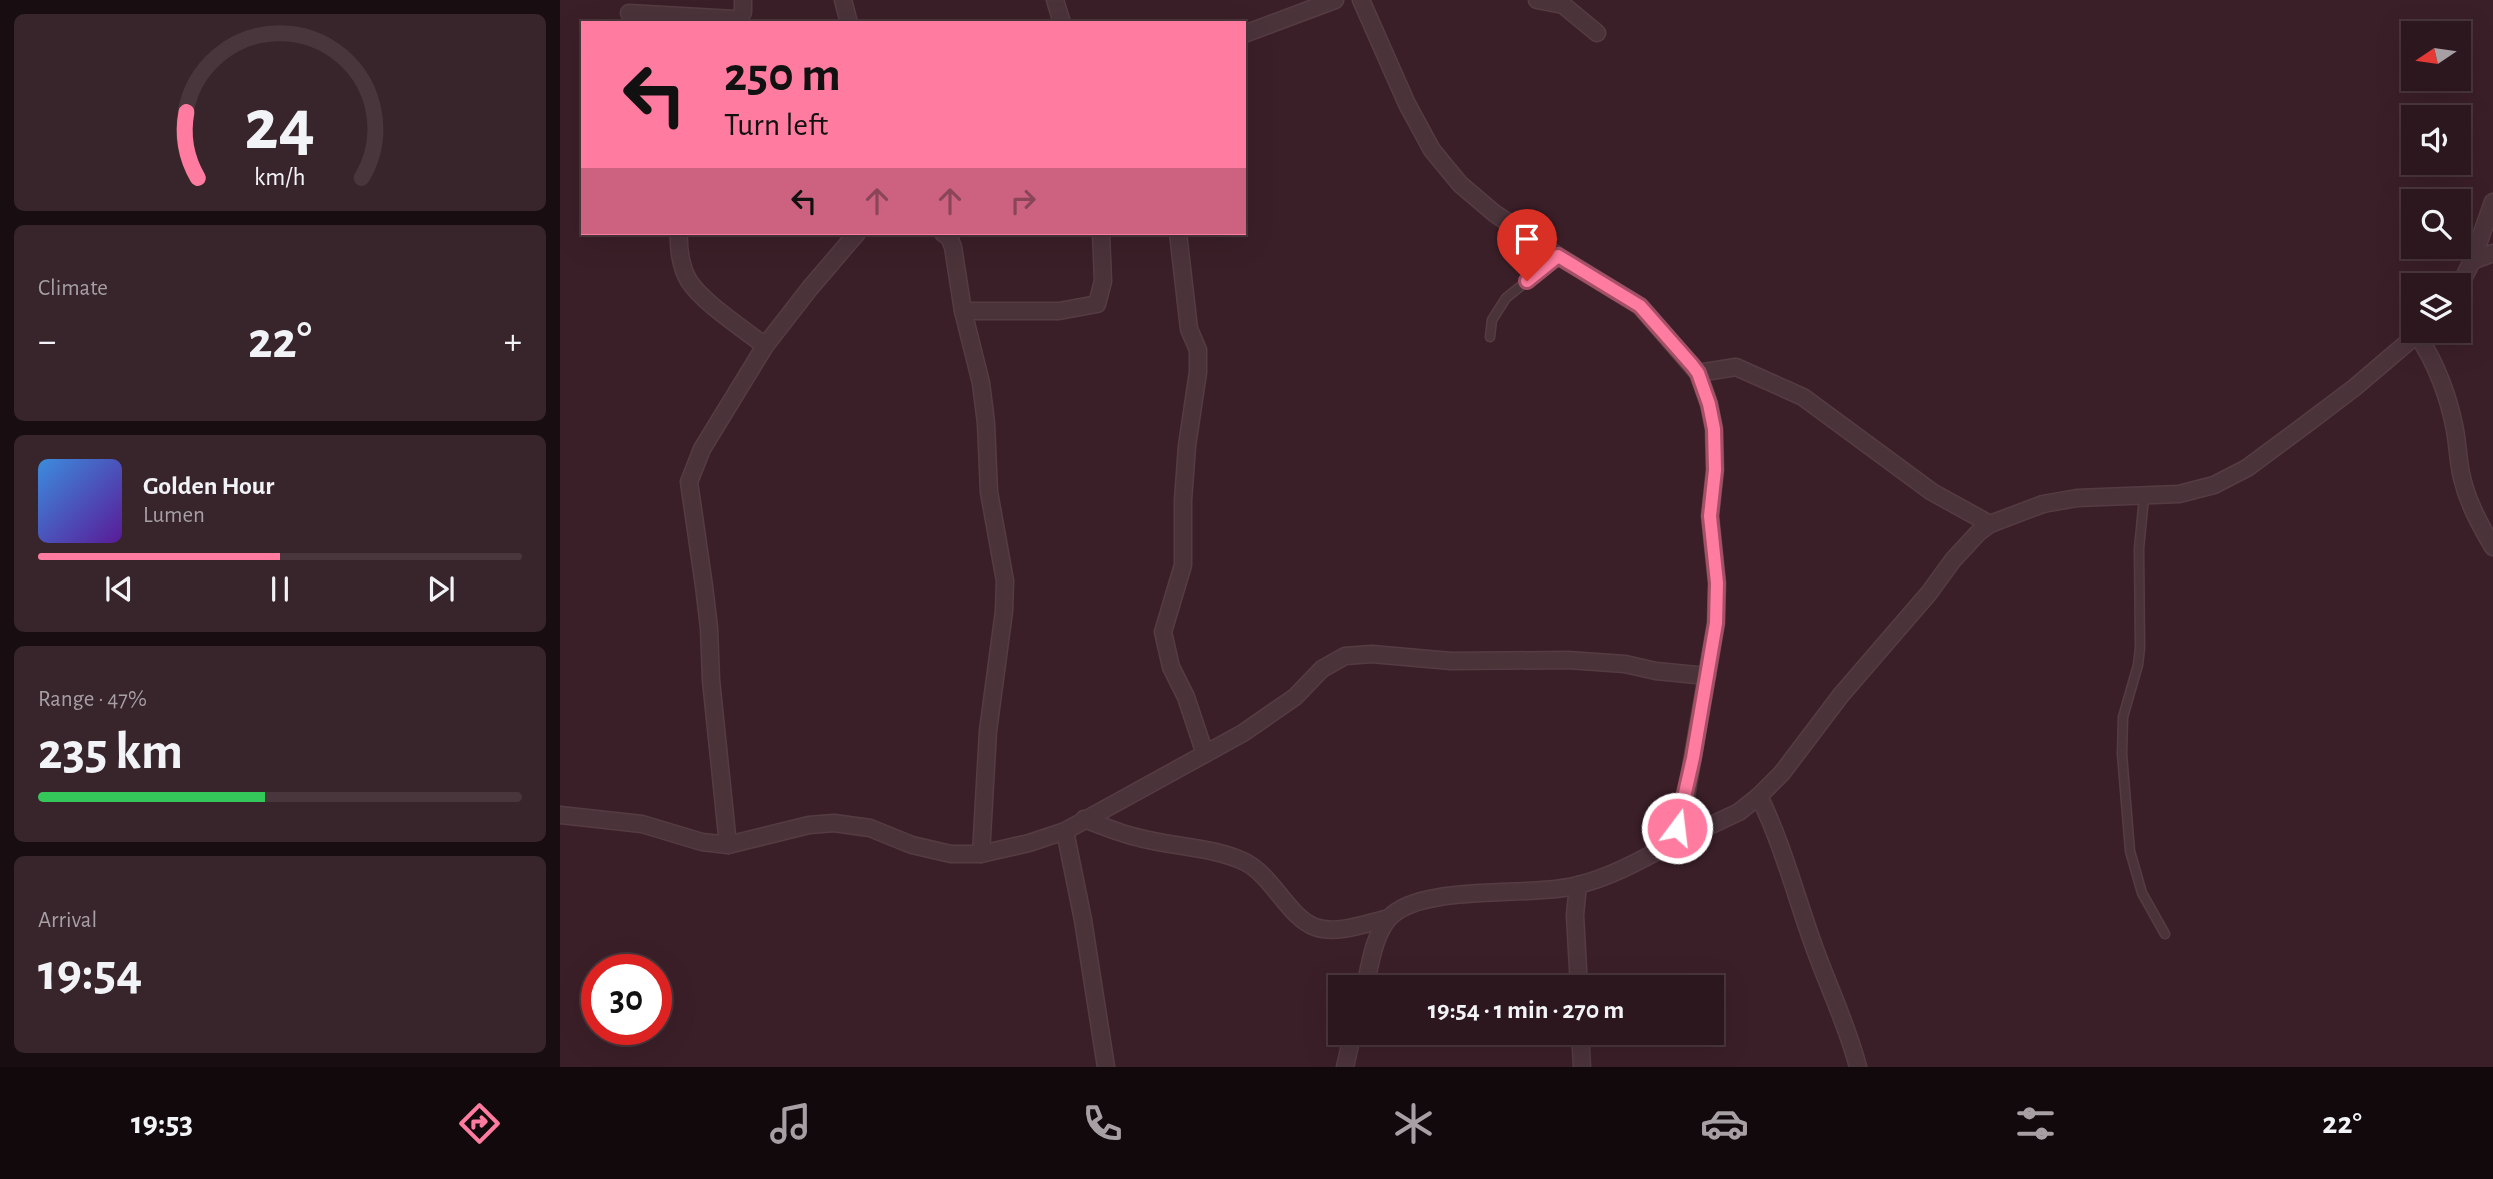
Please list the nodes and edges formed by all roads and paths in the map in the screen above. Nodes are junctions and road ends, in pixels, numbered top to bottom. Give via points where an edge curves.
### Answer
1 (743, 0) edge
2 (843, 0) edge
3 (1055, 0) edge
4 (1335, 0) edge
5 (1361, 0) edge
6 (1537, 0) edge
7 (629, 13) dead end
8 (703, 20) edge
9 (848, 21) edge
10 (1061, 21) edge
11 (1246, 33) edge
12 (1597, 33) dead end
13 (2493, 202) edge
14 (679, 235) edge
15 (856, 235) edge
16 (946, 235) edge
17 (1101, 235) edge
18 (1178, 235) edge
19 (2493, 253) edge
20 (1558, 256) junction
21 (2472, 261) junction
22 (2466, 273) edge
23 (963, 311) junction
24 (1490, 337) dead end
25 (2407, 343) edge
26 (2424, 343) edge
27 (765, 346) junction
28 (1698, 373) junction
29 (2144, 497) junction
30 (1990, 524) junction
31 (2493, 547) edge
32 (1707, 676) junction
33 (1205, 754) junction
34 (1759, 796) junction
35 (560, 815) edge
36 (1084, 819) junction
37 (1065, 831) junction
38 (1671, 844) junction
39 (729, 845) junction
40 (981, 854) junction
41 (1578, 885) junction
42 (1389, 918) junction
43 (2165, 934) dead end
44 (1368, 975) edge
45 (1578, 975) edge
46 (1350, 1045) edge
47 (1581, 1045) edge
48 (1106, 1067) edge
49 (1345, 1067) edge
50 (1582, 1067) edge
51 (1858, 1067) edge

1 - 8 street via 740,17
2 - 9 street
3 - 10 street
4 - 11 street
5 - 20 street via 1432,150 1460,184 1494,213
6 - 12 street via 1563,5
7 - 8 street
13 - 21 street
14 - 27 street via 689,281
15 - 27 street
16 - 23 street via 953,247
17 - 23 street via 1104,281 1097,304 1059,311
18 - 33 street via 1198,372 1187,446 1183,565 1163,632 1171,667
19 - 21 street
20 - 24 lane via 1506,298 1492,320
20 - 28 street via 1640,306
21 - 22 street
23 - 40 street via 981,383 989,492 1005,581 988,731
25 - 29 street via 2232,477 2197,491
26 - 31 street via 2446,396 2470,504
27 - 39 street via 702,449 689,482 706,597 710,680
28 - 30 street via 1736,367 1802,397 1932,492
28 - 32 street via 1712,417 1715,470 1710,516 1716,623
29 - 30 street via 2104,495 2054,502
29 - 43 lane via 2139,550 2140,648 2123,717 2122,754 2130,851 2142,893
30 - 34 street via 1953,560
32 - 33 street via 1568,660 1345,656 1322,669 1265,719
32 - 38 street via 1686,796
33 - 36 street
34 - 38 street
34 - 51 street via 1780,843
35 - 39 street via 642,824
36 - 37 street
36 - 42 street via 1139,838 1244,862 1261,872 1306,923 1319,929
37 - 40 street
37 - 48 street
38 - 41 street
39 - 40 street via 834,823 870,828 951,854
41 - 42 street via 1416,902
41 - 45 street
42 - 44 street
46 - 49 street
47 - 50 street

